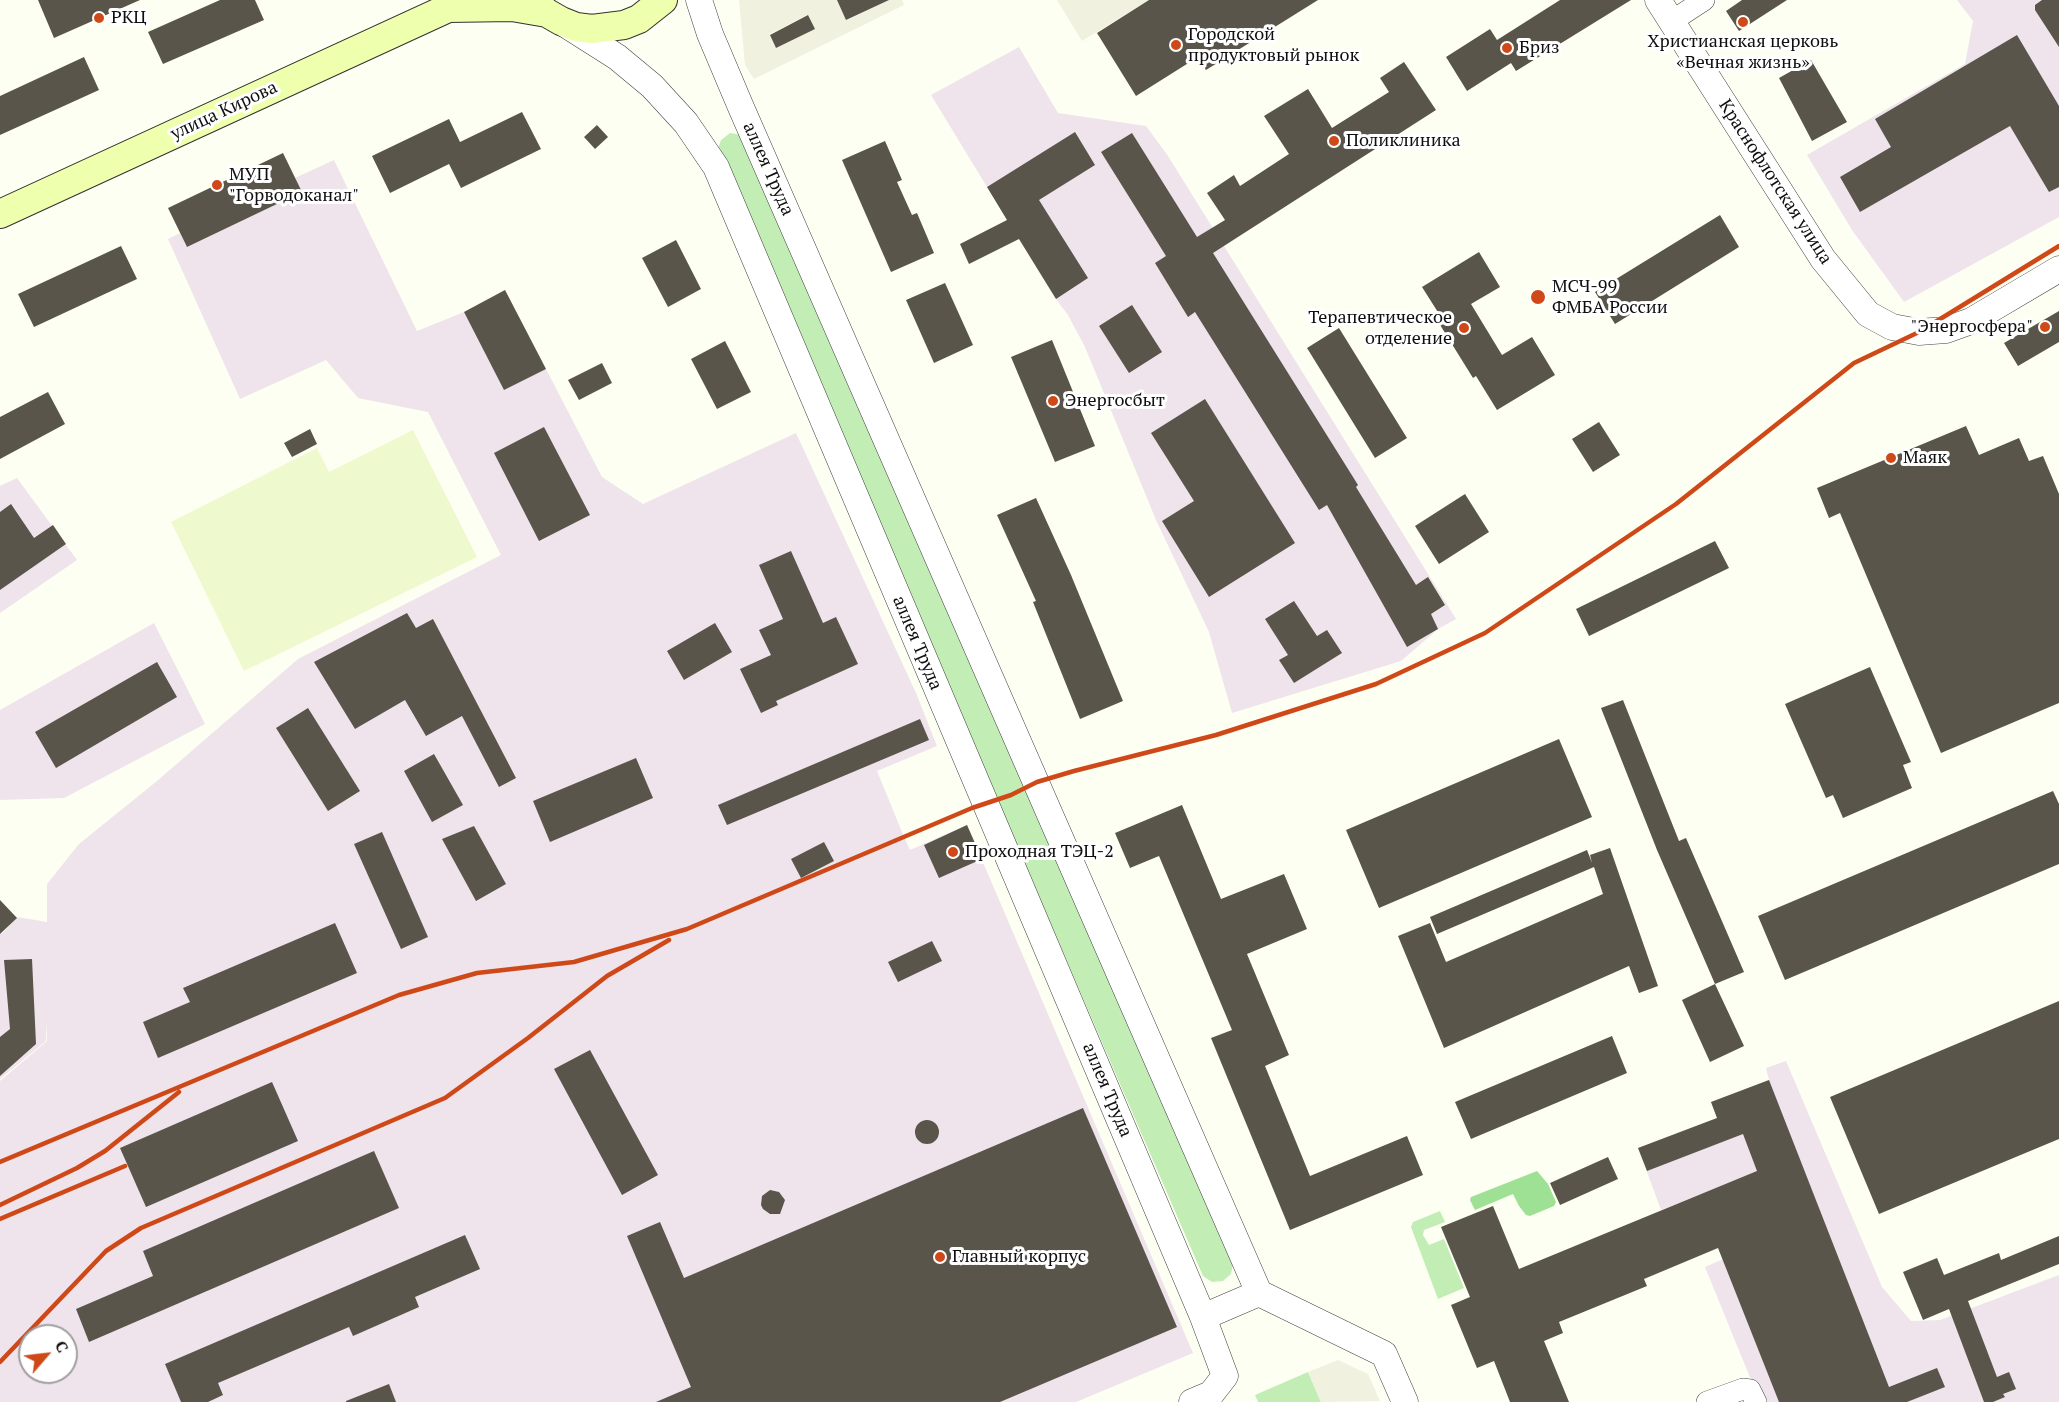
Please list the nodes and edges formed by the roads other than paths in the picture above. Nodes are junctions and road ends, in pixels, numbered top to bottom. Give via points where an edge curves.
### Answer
1 (663, 0) edge
2 (699, 0) edge
3 (1704, 0) edge
4 (454, 4) edge
5 (546, 11) edge
6 (1665, 11) edge
7 (0, 214) edge
8 (2059, 269) edge
9 (1259, 1293) junction
10 (1203, 1317) junction
11 (1192, 1402) edge
12 (1405, 1402) edge
13 (1707, 1402) edge
14 (1756, 1402) edge

1 - 5 main road, улица Кирова via 639,19 608,28 576,27
2 - 9 street, аллея Труда via 744,116
3 - 6 street
4 - 5 main road, улица Кирова
4 - 7 main road, улица Кирова
5 - 10 street, аллея Труда via 617,57 652,86 686,123 716,167
6 - 8 street, Краснофлотская улица via 1823,259 1868,314 1892,327 1919,332 1946,330 1971,321
9 - 10 street
9 - 12 street via 1384,1354
10 - 11 street, аллея Труда via 1225,1376 1211,1394
13 - 14 street via 1743,1389 1750,1390

